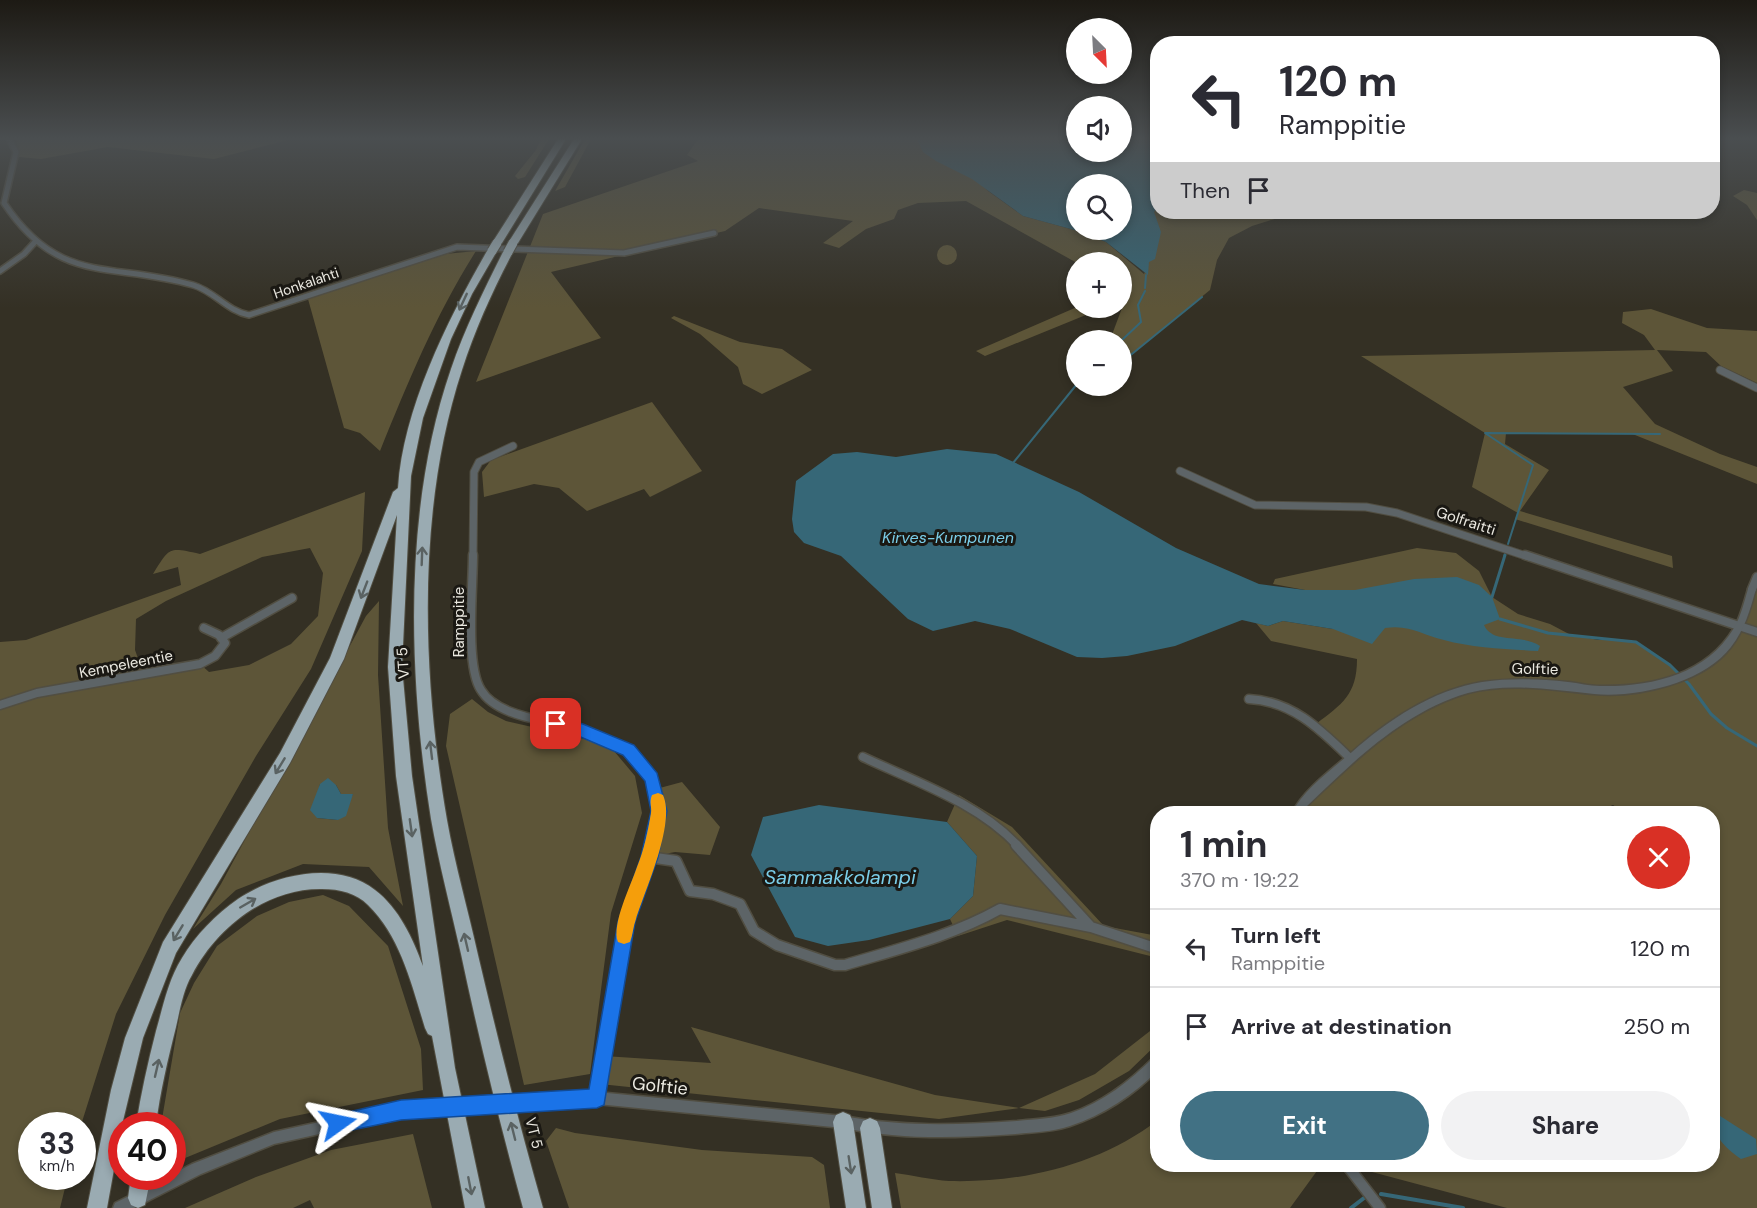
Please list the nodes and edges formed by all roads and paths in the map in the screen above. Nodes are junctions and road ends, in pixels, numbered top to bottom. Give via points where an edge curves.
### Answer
1 (6, 195) edge
2 (531, 195) edge
3 (539, 195) edge
4 (714, 232) dead end
5 (34, 243) junction
6 (503, 247) junction
7 (0, 271) edge
8 (1720, 369) dead end
9 (1757, 388) edge
10 (513, 446) dead end
11 (1180, 471) dead end
12 (405, 476) junction
13 (1757, 577) edge
14 (1752, 589) joint
15 (292, 598) dead end
16 (204, 628) dead end
17 (1739, 628) junction
18 (1757, 632) edge
19 (222, 638) junction
20 (1249, 699) dead end
21 (0, 705) edge
22 (863, 757) dead end
23 (1350, 758) junction
24 (1301, 806) edge
25 (650, 857) junction
26 (1091, 927) junction
27 (1150, 946) edge
28 (446, 1068) junction
29 (1150, 1068) edge
30 (597, 1098) junction
31 (147, 1112) edge
32 (843, 1122) junction
33 (870, 1128) junction
34 (1352, 1172) edge
35 (139, 1190) edge
36 (138, 1198) junction
37 (1377, 1205) edge
38 (97, 1208) edge
39 (120, 1208) edge
40 (475, 1208) edge
41 (535, 1208) edge
42 (856, 1208) edge
43 (882, 1208) edge

1 - 5 street, Honkalahti via 4,203 12,219
2 - 6 highway, VT 5
3 - 6 highway, VT 5
4 - 5 street, Honkalahti via 624,253 458,247 249,315 237,314 195,285 98,271
5 - 7 street
6 -> 12 highway, VT 5 via 467,294 446,339 417,418
41 -> 6 highway, VT 5 via 478,994 441,827 420,620 423,536 433,463 468,336
8 - 9 street
10 - 25 street, Ramppitie via 479,462 474,472 472,664 481,691 512,714 578,729 628,750 652,778 656,789 659,811
11 - 17 street, Golfraitti via 1255,505 1366,507 1397,513
12 -> 28 highway, VT 5 via 395,667 404,776
12 -> 38 highway via 337,659 285,758 169,948 134,1038
13 - 14 street, Golftie
14 - 17 street, Golftie
15 - 19 street
16 - 19 street
17 - 18 street, Golfraitti
17 - 23 street, Golftie via 1713,661 1683,678 1600,690 1539,684 1470,689 1417,711
19 - 21 street, Kempeleentie via 225,643 215,656 201,664 37,693
20 - 23 street via 1263,698 1286,706 1316,724
22 - 26 street via 975,811 1000,828
23 - 24 street, Golftie
25 - 26 street via 676,861 690,891 740,904 754,931 777,945 835,965 940,936 1000,909
25 - 30 street, Ramppitie via 626,922
26 - 27 street
31 -> 28 highway via 173,1001 185,969 210,936 244,904 281,887 313,880 341,882 376,900 414,964
28 -> 40 highway, VT 5
29 - 33 street, Golftie via 1126,1090 1057,1124 965,1132
30 - 32 street, Golftie
30 - 36 street, Golftie, bridge via 401,1110 274,1138
32 - 33 street, Golftie
32 -> 42 highway
33 - 43 highway
34 - 37 street
35 - 36 highway
36 - 39 street, Golftie

